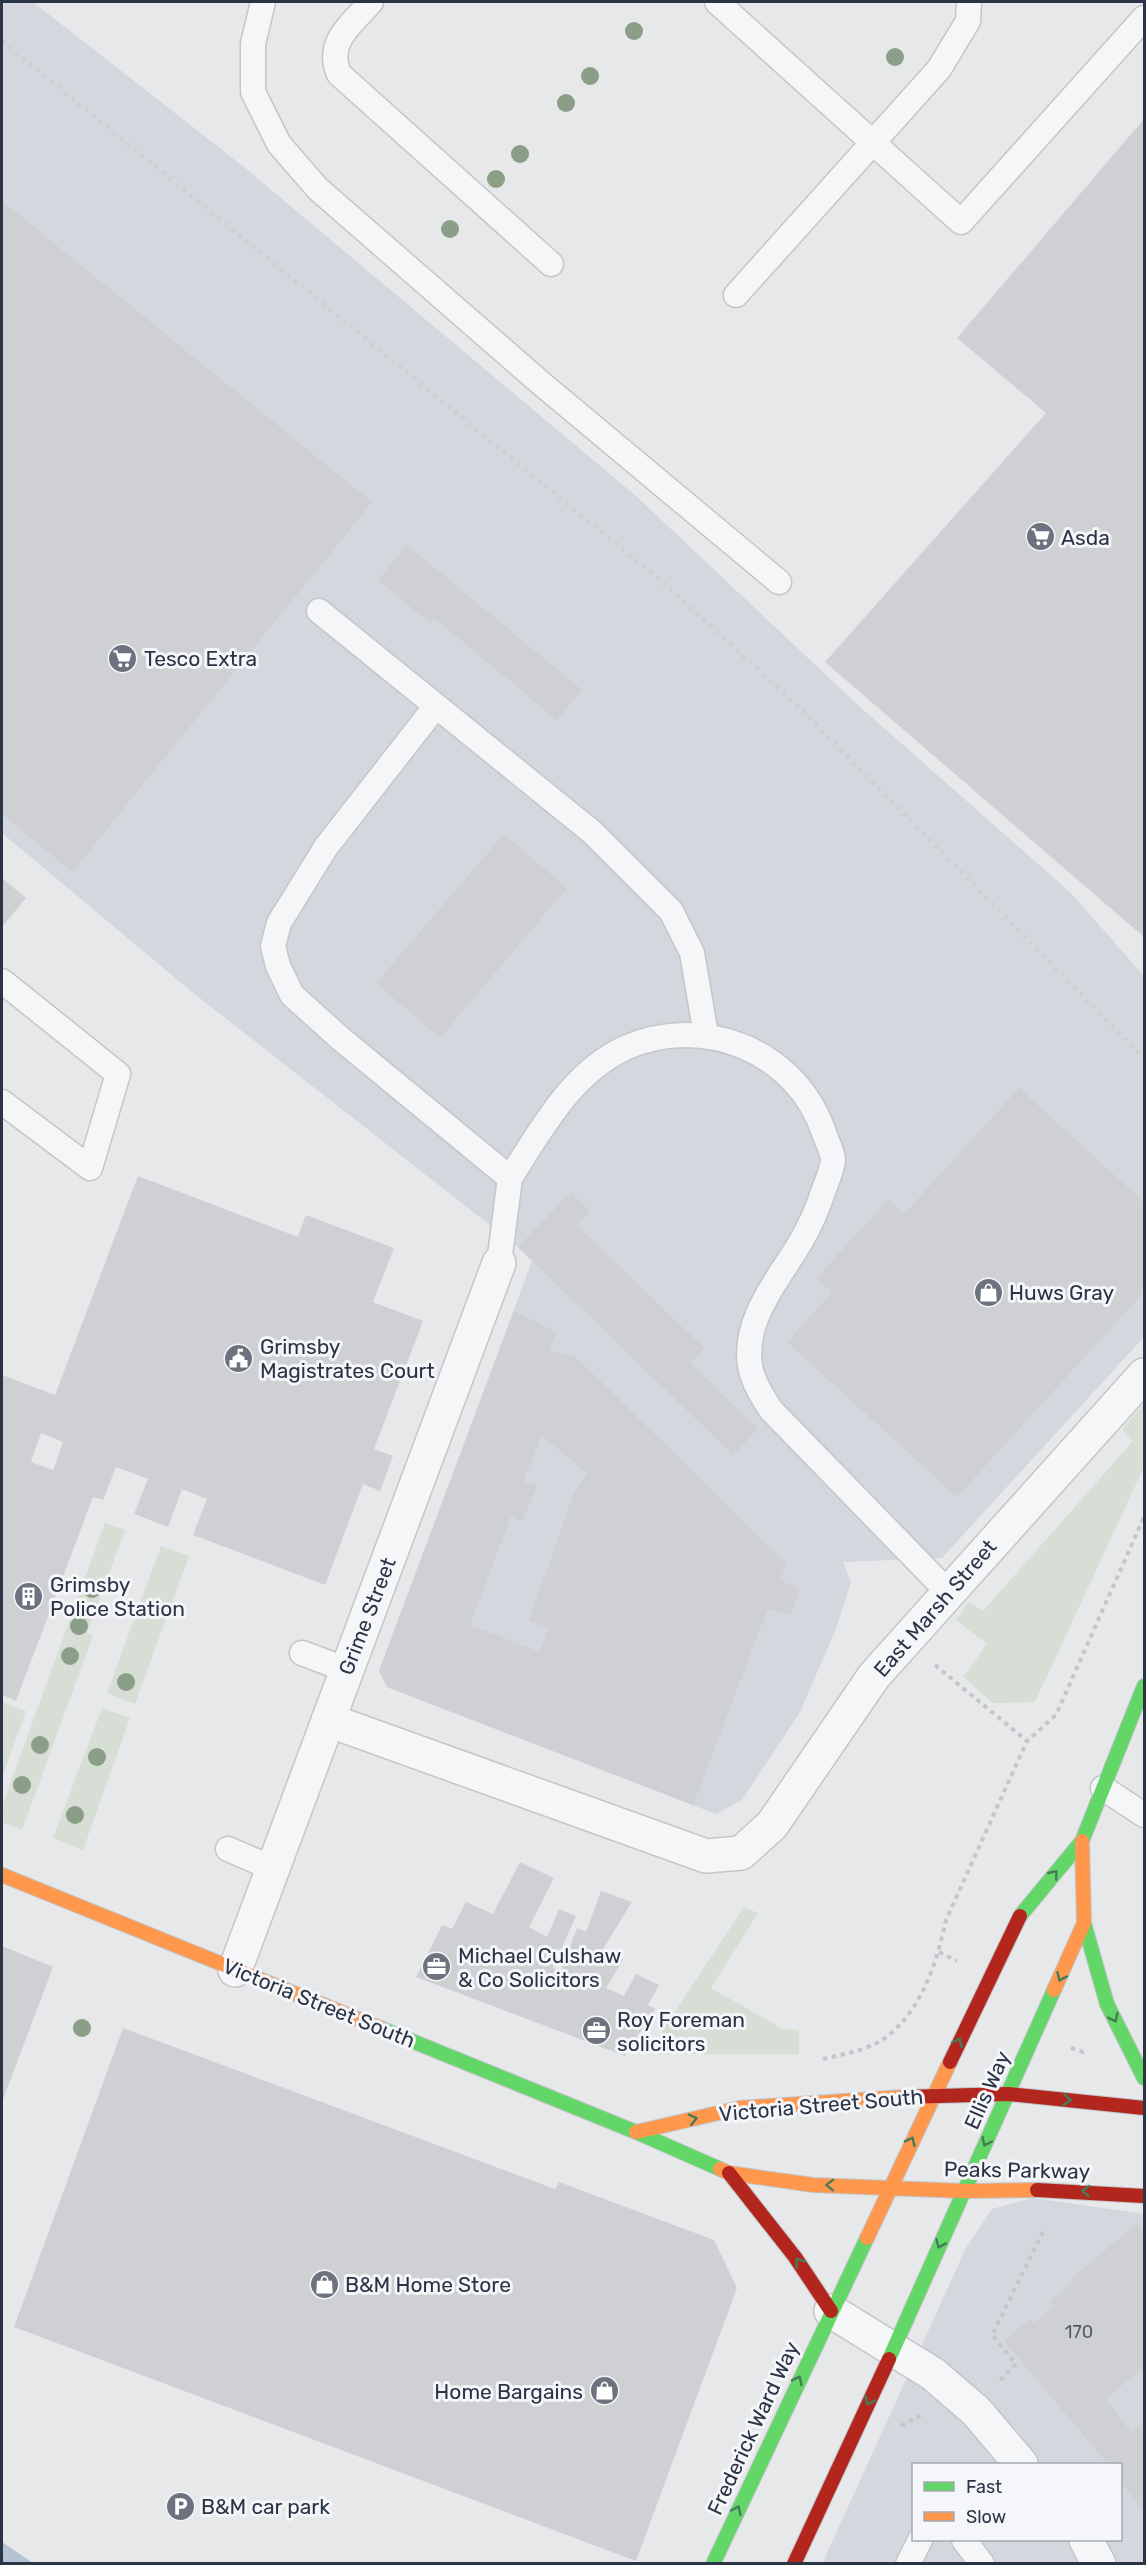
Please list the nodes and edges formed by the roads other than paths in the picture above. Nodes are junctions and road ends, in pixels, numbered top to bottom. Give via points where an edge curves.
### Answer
1 (263, 2) edge
2 (371, 2) edge
3 (717, 2) edge
4 (969, 2) edge
5 (1144, 18) edge
6 (873, 143) junction
7 (551, 264) dead end
8 (736, 295) dead end
9 (779, 582) dead end
10 (319, 611) dead end
11 (436, 706) junction
12 (2, 981) edge
13 (706, 1035) junction
14 (2, 1102) edge
15 (510, 1178) junction
16 (499, 1263) joint
17 (1144, 1375) edge
18 (948, 1592) junction
19 (302, 1653) dead end
20 (346, 1670) junction
21 (1144, 1686) edge
22 (327, 1720) junction
23 (1103, 1788) junction
24 (1144, 1815) edge
25 (1082, 1841) junction
26 (228, 1849) dead end
27 (272, 1868) junction
28 (2, 1875) edge
29 (1084, 1923) junction
30 (235, 1970) junction
31 (1144, 2078) edge
32 (1008, 2094) junction
33 (933, 2095) junction
34 (1144, 2108) edge
35 (636, 2132) junction
36 (729, 2174) junction
37 (889, 2187) junction
38 (964, 2190) junction
39 (1144, 2196) edge
40 (831, 2311) junction
41 (894, 2348) junction
42 (1021, 2463) edge
43 (920, 2541) edge
44 (965, 2541) edge
45 (1087, 2541) edge
46 (713, 2564) edge
47 (794, 2564) edge
48 (908, 2564) edge
49 (982, 2564) edge
50 (1099, 2564) edge

1 - 9 lane via 253,44 253,92 279,144 318,189 543,385
2 - 7 lane via 336,45 333,61 339,74
3 - 6 lane
4 - 6 lane via 968,21 939,69
5 - 6 lane via 961,222
6 - 8 lane
10 - 11 lane
11 - 13 lane via 592,832 671,911 692,953
11 - 15 lane via 326,847 279,923 273,946 292,995
12 - 14 lane via 118,1074 90,1168
13 - 15 lane via 640,1041 610,1055 584,1075 563,1100
13 - 18 lane via 751,1049 790,1076 818,1114 833,1160 810,1223 760,1309 749,1345 756,1386 771,1410
15 - 16 lane
16 - 20 street, Grime Street
17 - 18 street, East Marsh Street
18 - 22 street, East Marsh Street via 874,1676 772,1825 741,1853 706,1856
19 - 20 lane
20 - 22 street, Grime Street
21 - 23 main road, Ellis Way
22 - 27 street, Grime Street
23 - 24 lane
23 - 25 main road, Ellis Way
25 - 29 main road, Ellis Way
33 -> 25 main road, Ellis Way via 1018,1918
26 - 27 lane
27 - 30 street, Grime Street
28 - 30 main road, Victoria Street South
29 -> 31 main road via 1107,2004
29 -> 32 main road, Ellis Way
30 - 35 main road, Victoria Street South
32 - 33 main road, Victoria Street South
32 -> 34 main road
32 -> 38 main road, Ellis Way
35 -> 33 main road, Victoria Street South via 740,2108
37 -> 33 main road, Ellis Way
35 - 36 main road, Victoria Street South
37 -> 36 main road, Victoria Street South via 813,2185
40 -> 36 main road via 784,2240
37 - 38 main road, Peaks Parkway
37 - 40 main road, Ellis Way
39 -> 38 main road, Peaks Parkway
38 -> 41 main road, Ellis Way
40 - 41 street
46 -> 40 main road, Frederick Ward Way
41 - 42 street via 933,2374 976,2411
41 -> 47 main road
43 - 48 lane
44 - 49 lane
45 - 50 street

